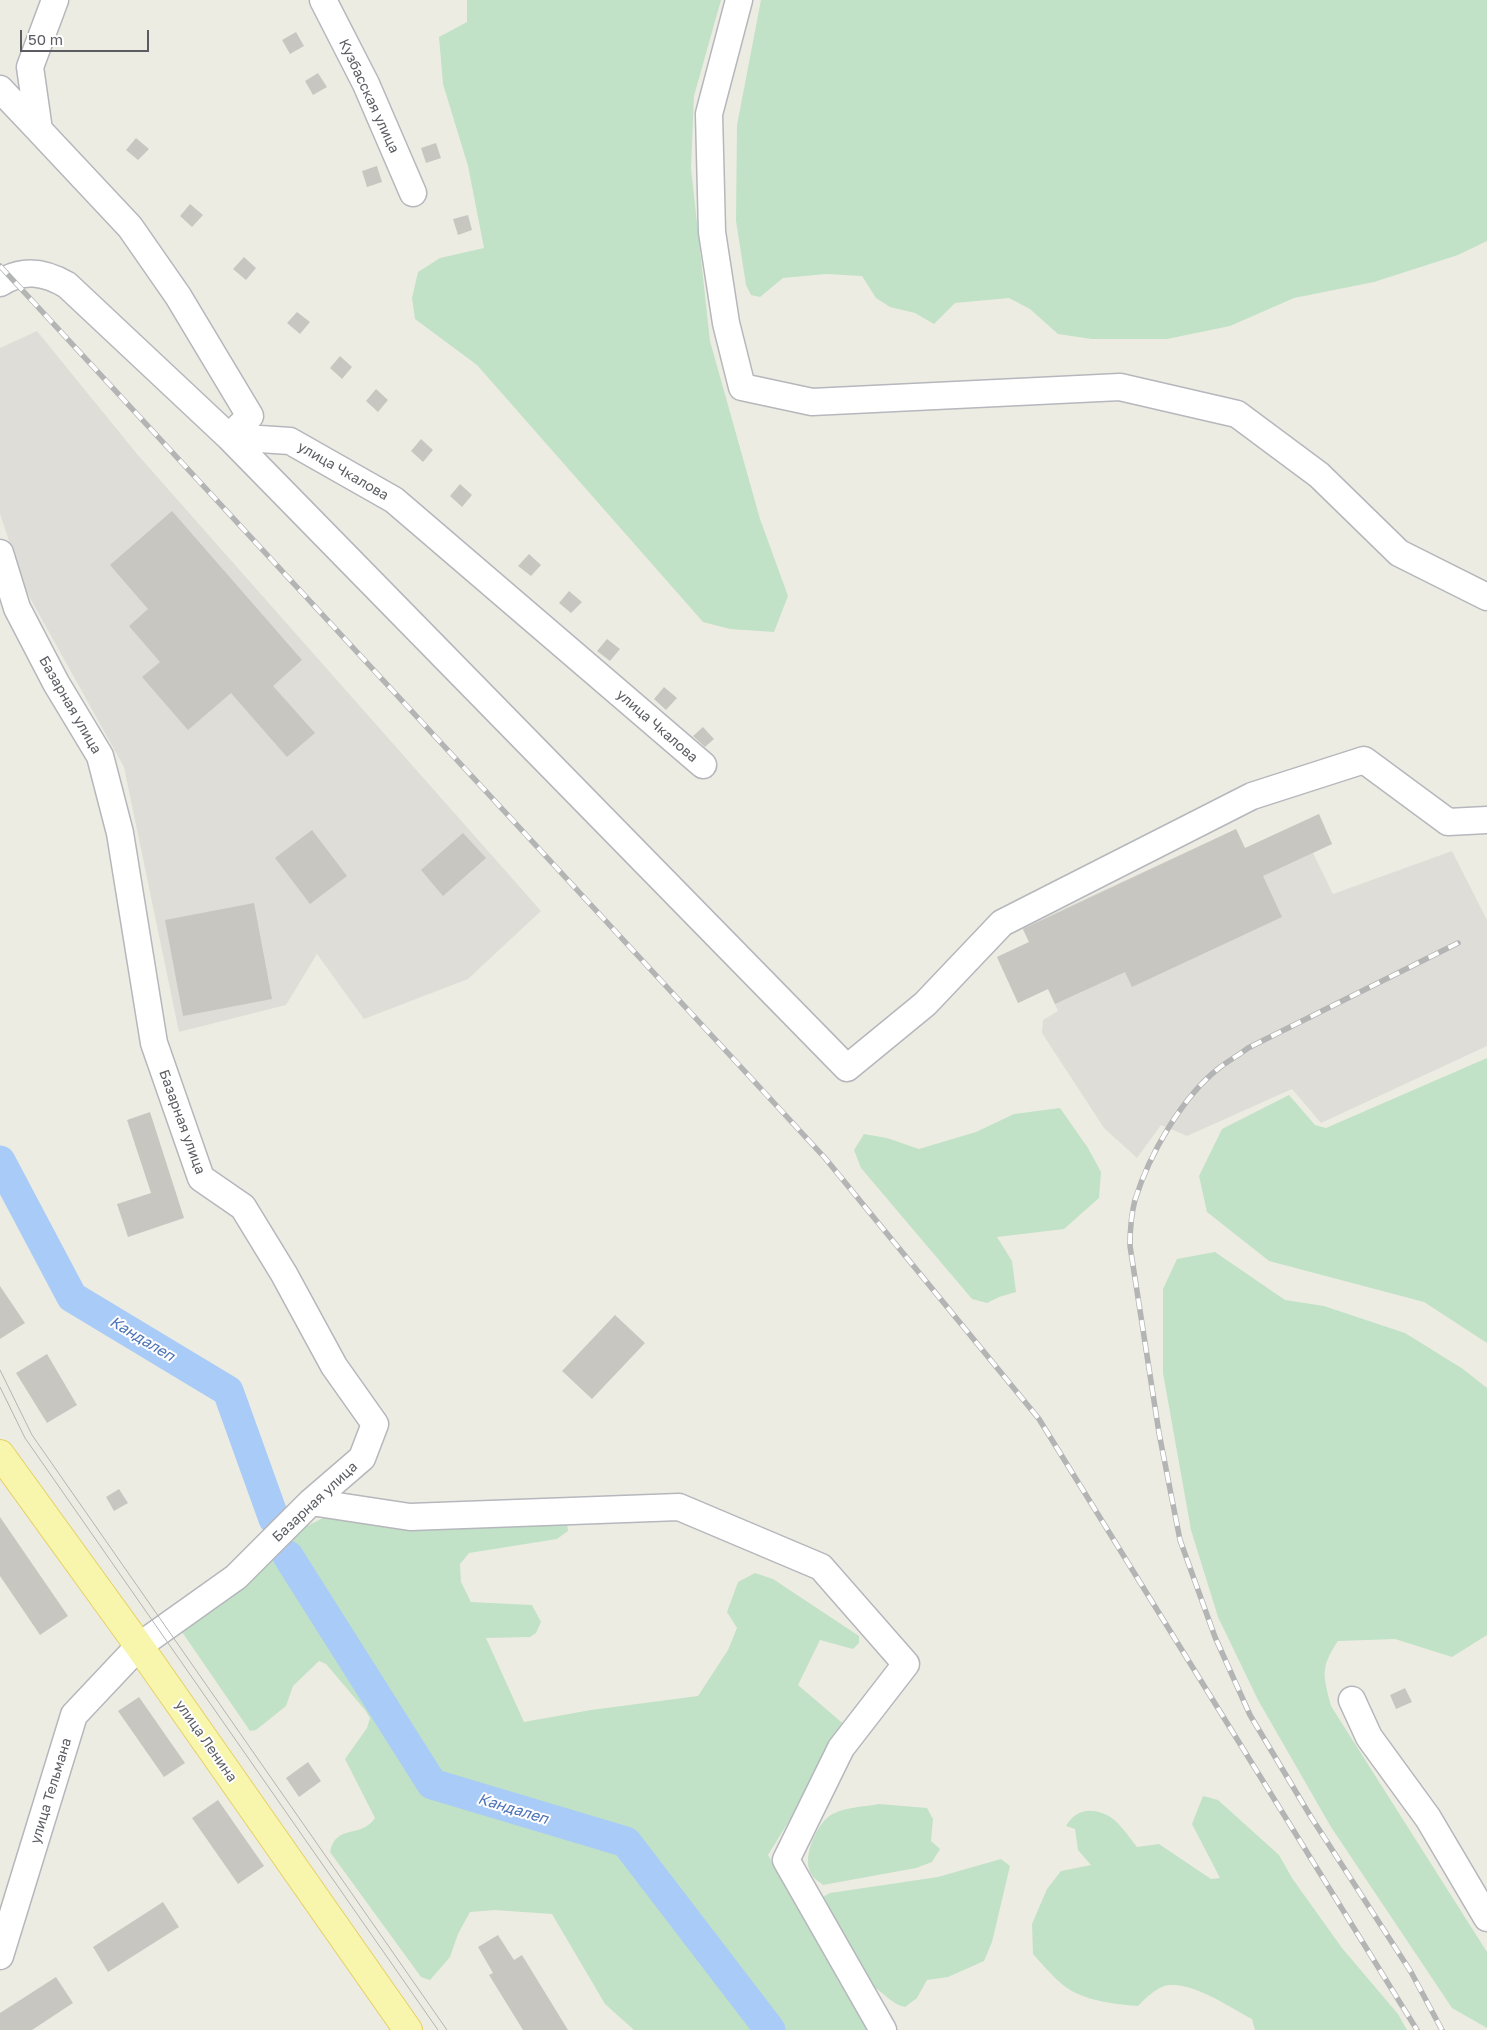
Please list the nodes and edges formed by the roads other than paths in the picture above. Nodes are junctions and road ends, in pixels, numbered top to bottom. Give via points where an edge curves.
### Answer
1 (55, 0) edge
2 (323, 0) edge
3 (739, 0) edge
4 (0, 90) edge
5 (39, 130) junction
6 (413, 193) dead end
7 (0, 283) edge
8 (228, 437) junction
9 (0, 553) edge
10 (1487, 597) edge
11 (703, 766) dead end
12 (1487, 820) edge
13 (0, 1454) edge
14 (311, 1502) junction
15 (139, 1646) junction
16 (1352, 1700) dead end
17 (1487, 1918) edge
18 (0, 1954) edge
19 (403, 2028) edge
20 (883, 2030) edge

1 - 5 street via 30,67
2 - 6 street, Кузбасская улица via 366,84
3 - 10 street via 709,114 712,232 726,323 742,388 812,402 1120,388 1237,414 1319,474 1399,553
4 - 5 street
5 - 8 street via 130,228 178,296 250,416
7 - 8 street via 9,277 30,273 50,275 67,285
8 - 11 street, улица Чкалова via 290,441 394,500
8 - 12 street via 848,1068 925,1004 1002,924 1252,796 1364,760 1448,822
9 - 14 street, Базарная улица via 17,608 56,683 100,756 120,833 154,1043 201,1178 243,1207 334,1366 375,1424 362,1458
13 - 15 main road, улица Ленина
14 - 15 street, Базарная улица via 236,1577
14 - 20 street via 410,1517 679,1508 821,1567 906,1664 841,1748 786,1860
15 - 18 street, улица Тельмана via 74,1715
15 - 19 main road, улица Ленина
16 - 17 street via 1369,1737 1428,1818

